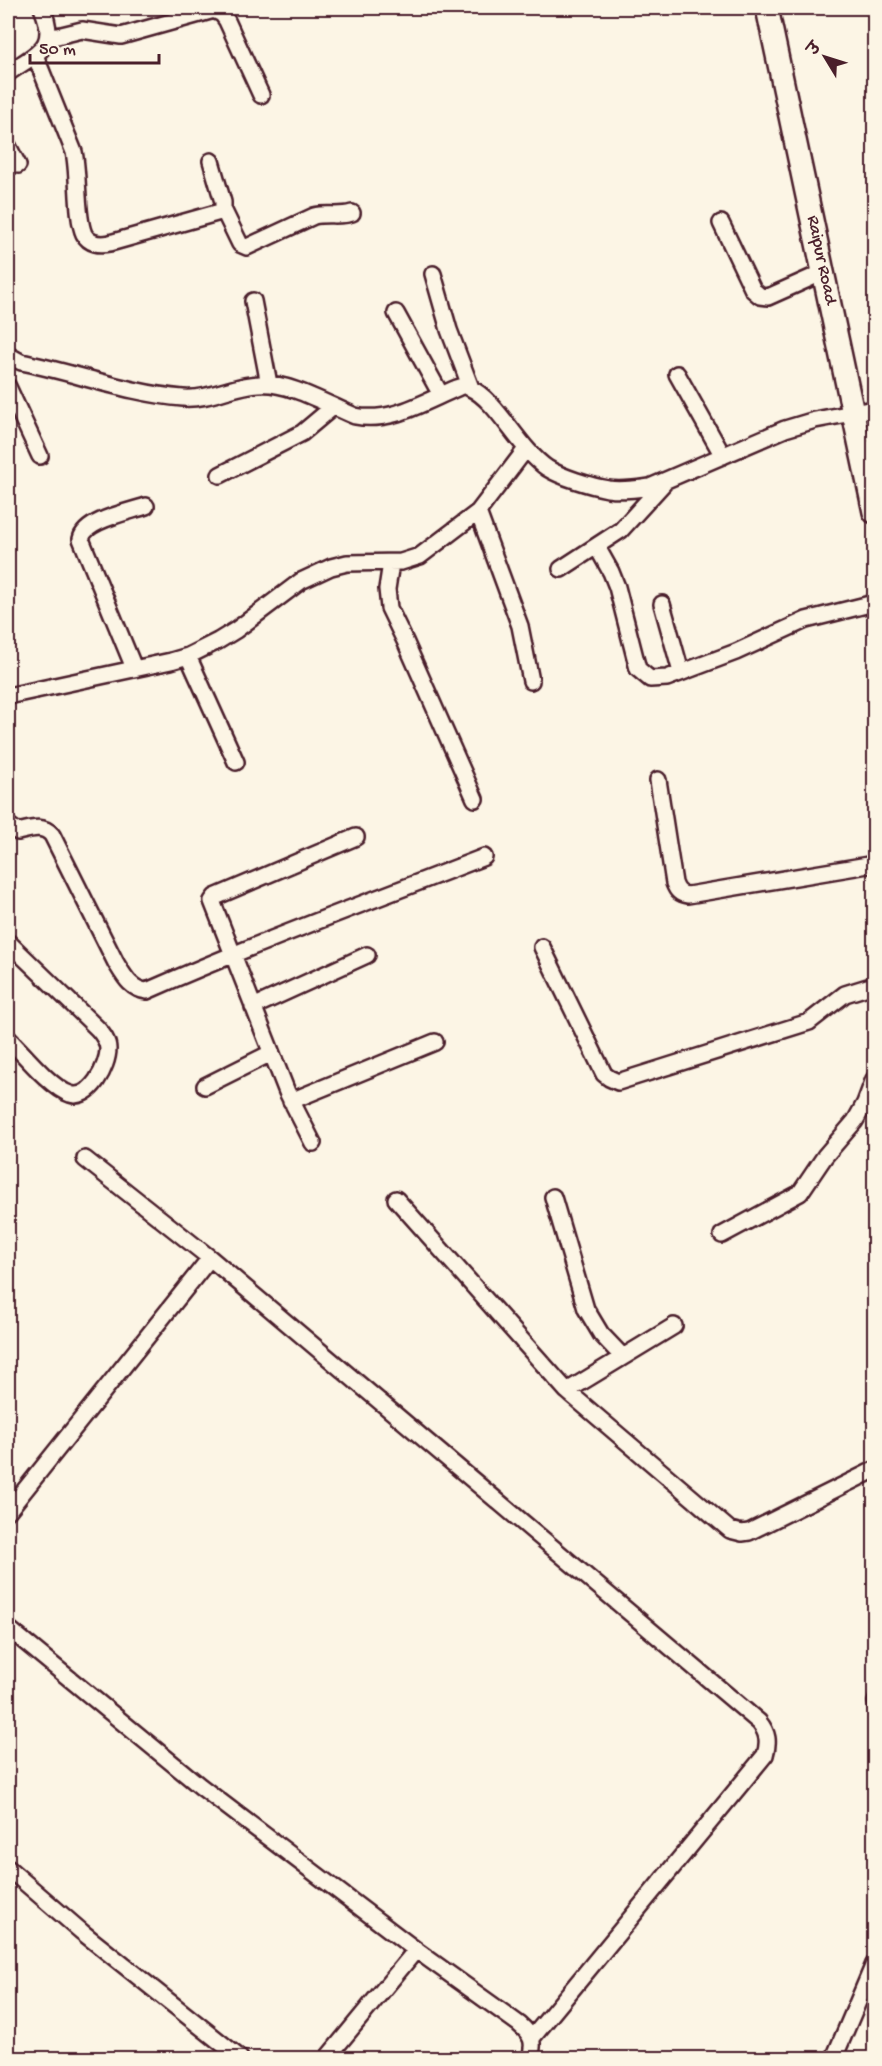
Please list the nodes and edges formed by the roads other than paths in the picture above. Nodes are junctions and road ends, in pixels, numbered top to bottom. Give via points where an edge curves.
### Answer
1 (42, 8) edge
2 (767, 8) edge
3 (49, 38) junction
4 (35, 55) junction
5 (8, 73) edge
6 (261, 95) dead end
7 (8, 146) edge
8 (211, 161) dead end
9 (18, 165) dead end
10 (223, 209) junction
11 (352, 213) dead end
12 (721, 223) dead end
13 (824, 272) junction
14 (433, 274) dead end
15 (253, 302) dead end
16 (396, 313) dead end
17 (8, 355) edge
18 (677, 374) dead end
19 (269, 384) junction
20 (8, 387) edge
21 (471, 388) junction
22 (441, 394) junction
23 (333, 407) junction
24 (864, 411) edge
25 (526, 449) junction
26 (40, 456) dead end
27 (723, 456) junction
28 (220, 475) dead end
29 (665, 481) junction
30 (146, 506) dead end
31 (478, 512) junction
32 (874, 512) edge
33 (597, 547) junction
34 (391, 563) junction
35 (561, 569) dead end
36 (874, 603) edge
37 (662, 604) dead end
38 (188, 656) junction
39 (134, 668) junction
40 (681, 672) junction
41 (531, 681) dead end
42 (8, 696) edge
43 (236, 762) dead end
44 (658, 780) dead end
45 (475, 799) dead end
46 (8, 825) edge
47 (356, 837) dead end
48 (484, 857) dead end
49 (874, 864) edge
50 (8, 942) edge
51 (542, 947) dead end
52 (232, 954) junction
53 (367, 955) dead end
54 (874, 985) edge
55 (253, 1006) junction
56 (8, 1038) edge
57 (435, 1042) dead end
58 (272, 1053) junction
59 (874, 1079) edge
60 (205, 1086) dead end
61 (291, 1101) junction
62 (313, 1143) dead end
63 (85, 1159) dead end
64 (553, 1197) dead end
65 (396, 1199) dead end
66 (722, 1235) dead end
67 (210, 1257) junction
68 (674, 1326) dead end
69 (622, 1356) junction
70 (567, 1391) junction
71 (874, 1470) edge
72 (8, 1511) edge
73 (8, 1628) edge
74 (874, 1696) edge
75 (874, 1711) edge
76 (8, 1868) edge
77 (416, 1950) junction
78 (874, 1964) edge
79 (532, 2038) junction
80 (240, 2058) edge
81 (327, 2058) edge
82 (530, 2058) edge
83 (834, 2058) edge

1 - 3 street
2 - 13 main road, Raipur Road
3 - 4 street
3 - 6 street via 82,30 121,36 214,10 227,21
4 - 5 street
4 - 10 street via 74,152 81,219 87,238 97,244 110,243
7 - 9 street
8 - 10 street
10 - 11 street via 245,247 314,216
12 - 13 street via 753,290 760,296 768,297
13 - 24 main road, Raipur Road
14 - 21 street
15 - 19 street
16 - 22 street
17 - 19 street via 21,362 161,396 210,396
18 - 27 street
19 - 23 street
20 - 26 street
21 - 22 street via 461,386
21 - 25 street via 483,396
22 - 23 street via 379,418 355,416
23 - 28 street via 302,433
24 - 27 street via 785,429
24 - 32 main road, Raipur Road
25 - 29 street via 552,471 608,489 650,487
25 - 31 street
27 - 29 street
29 - 33 street via 621,530
30 - 39 street via 90,525 81,538
31 - 34 street via 420,556
31 - 41 street via 520,626
33 - 35 street
33 - 40 street via 617,587 638,669 650,679
34 - 38 street via 347,563 317,573 236,630
34 - 45 street via 389,608
36 - 40 street via 806,620
37 - 40 street
38 - 39 street
38 - 43 street
39 - 42 street
44 - 49 street via 674,883 683,894
46 - 52 street via 18,832 35,828 52,835 116,963 134,988 147,991
47 - 52 street via 214,897 212,903
48 - 52 street
50 - 56 street via 98,1029 108,1048 99,1076 88,1090 72,1095 53,1083
51 - 54 street via 604,1074 618,1082 809,1022 845,994
52 - 55 street
53 - 55 street
55 - 58 street
57 - 61 street
58 - 60 street
58 - 61 street
59 - 66 street via 855,1121 800,1192
61 - 62 street
63 - 67 street
64 - 69 street via 586,1310
65 - 70 street
67 - 72 street
67 - 79 street via 765,1730 765,1755
68 - 69 street
69 - 70 street
70 - 71 street via 723,1526 736,1532 748,1532
73 - 77 street via 200,1786
74 - 75 lane
76 - 80 street
77 - 79 street via 519,2024
77 - 81 street
78 - 83 street
79 - 82 street

